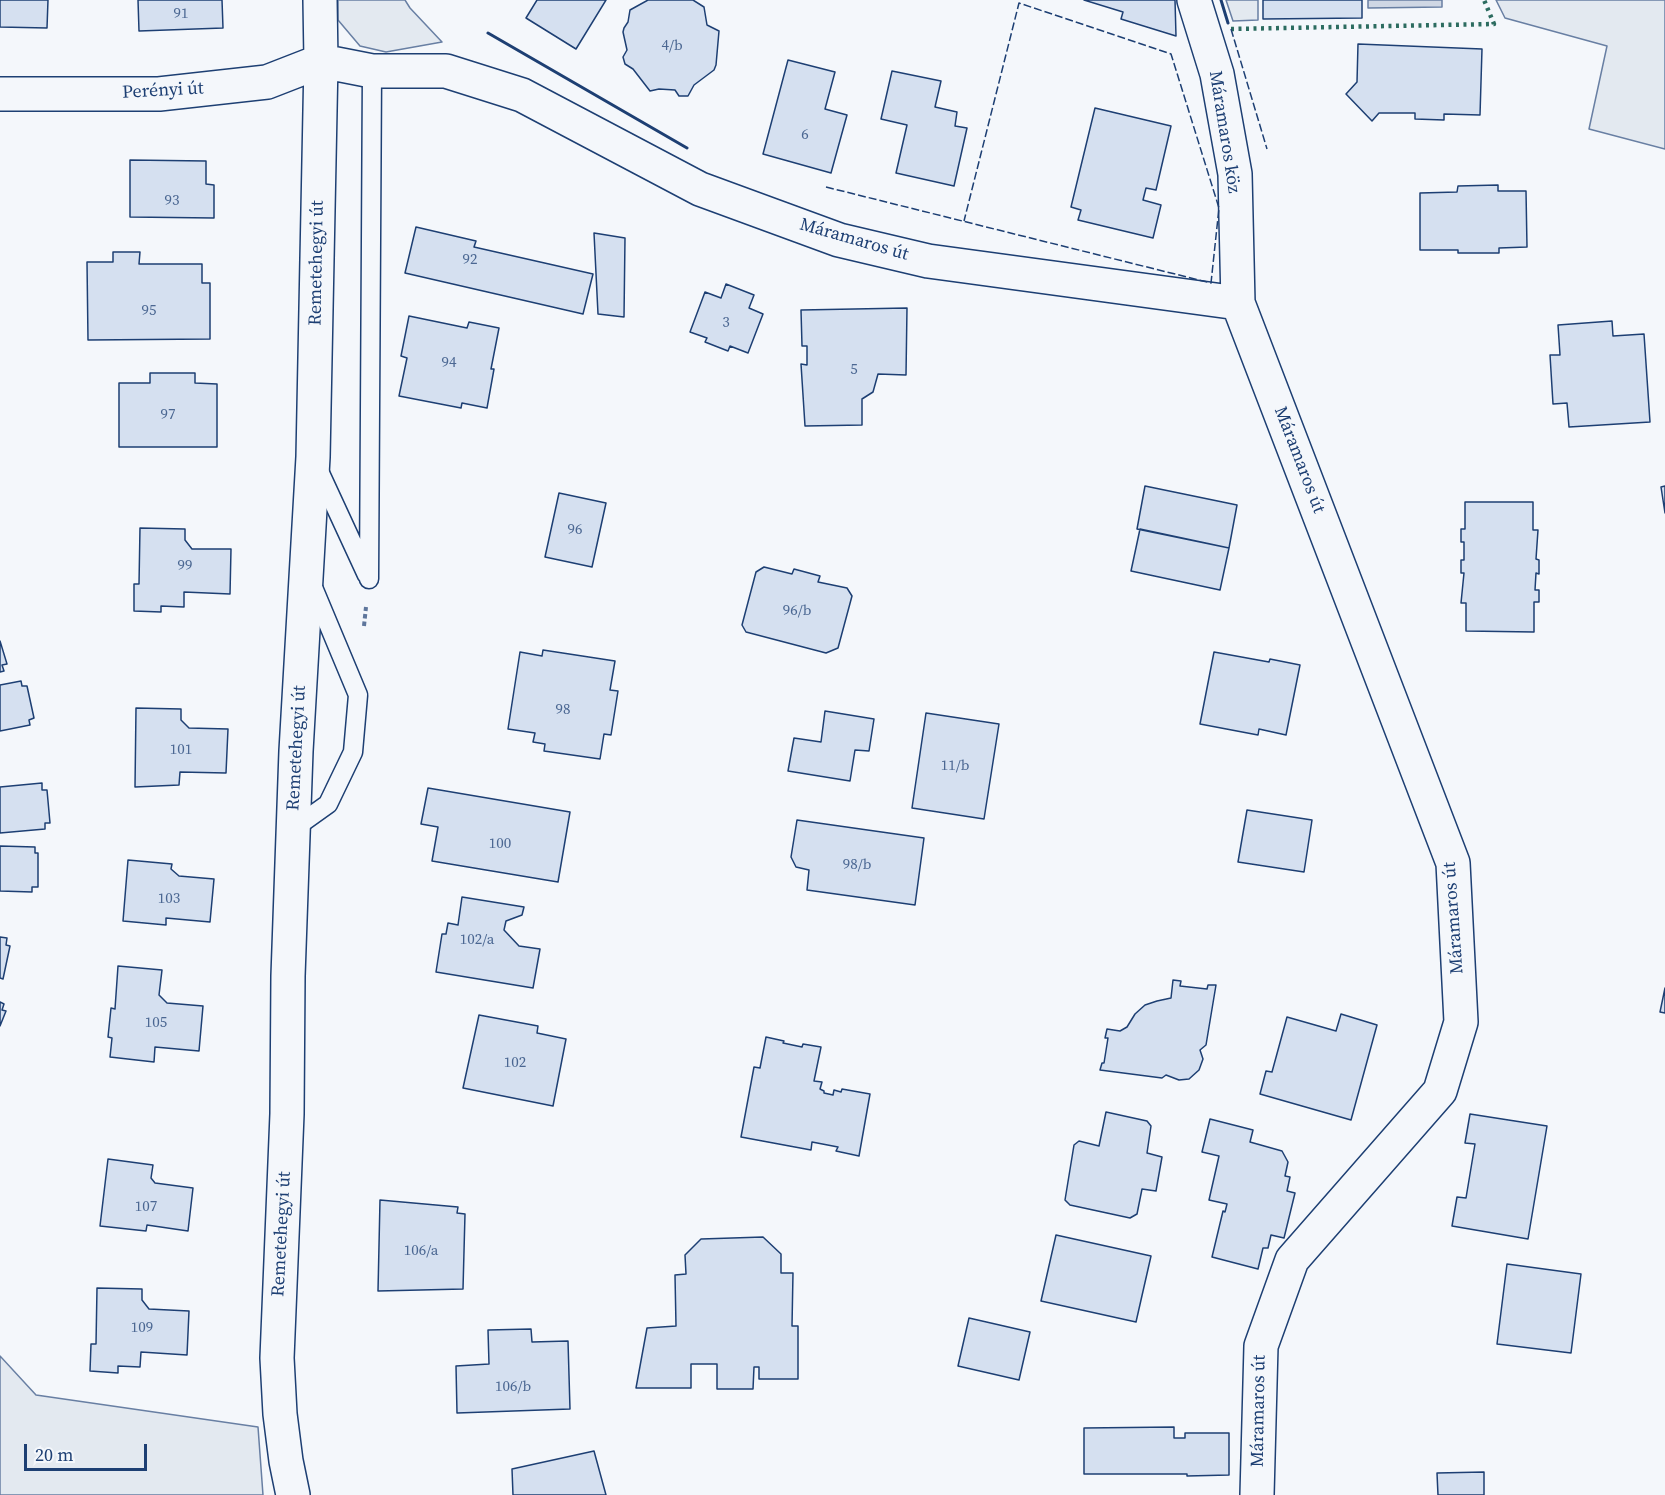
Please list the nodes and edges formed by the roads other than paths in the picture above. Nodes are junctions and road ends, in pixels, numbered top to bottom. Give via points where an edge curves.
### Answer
1 (320, 0) edge
2 (1194, 0) edge
3 (321, 61) junction
4 (372, 72) junction
5 (0, 93) edge
6 (1238, 303) junction
7 (313, 457) junction
8 (306, 572) junction
9 (293, 830) junction
10 (293, 1495) edge
11 (1257, 1495) edge

1 - 3 street, Remetehegyi út
2 - 6 street, Máramaros köz via 1217,74 1235,174
3 - 4 street, Máramaros út
3 - 5 street, Perényi út via 267,82 159,94
3 - 7 street, Remetehegyi út
4 - 6 street, Máramaros út via 446,71 522,95 700,189 839,240 928,261
4 - 7 lane via 369,579
6 - 11 street, Máramaros út via 1453,863 1461,1022 1440,1091 1292,1260 1261,1346
7 - 8 street, Remetehegyi út
8 - 9 street, Remetehegyi út
8 - 9 lane via 358,695 353,752 328,804
9 - 10 street, Remetehegyi út via 277,1358 280,1414

